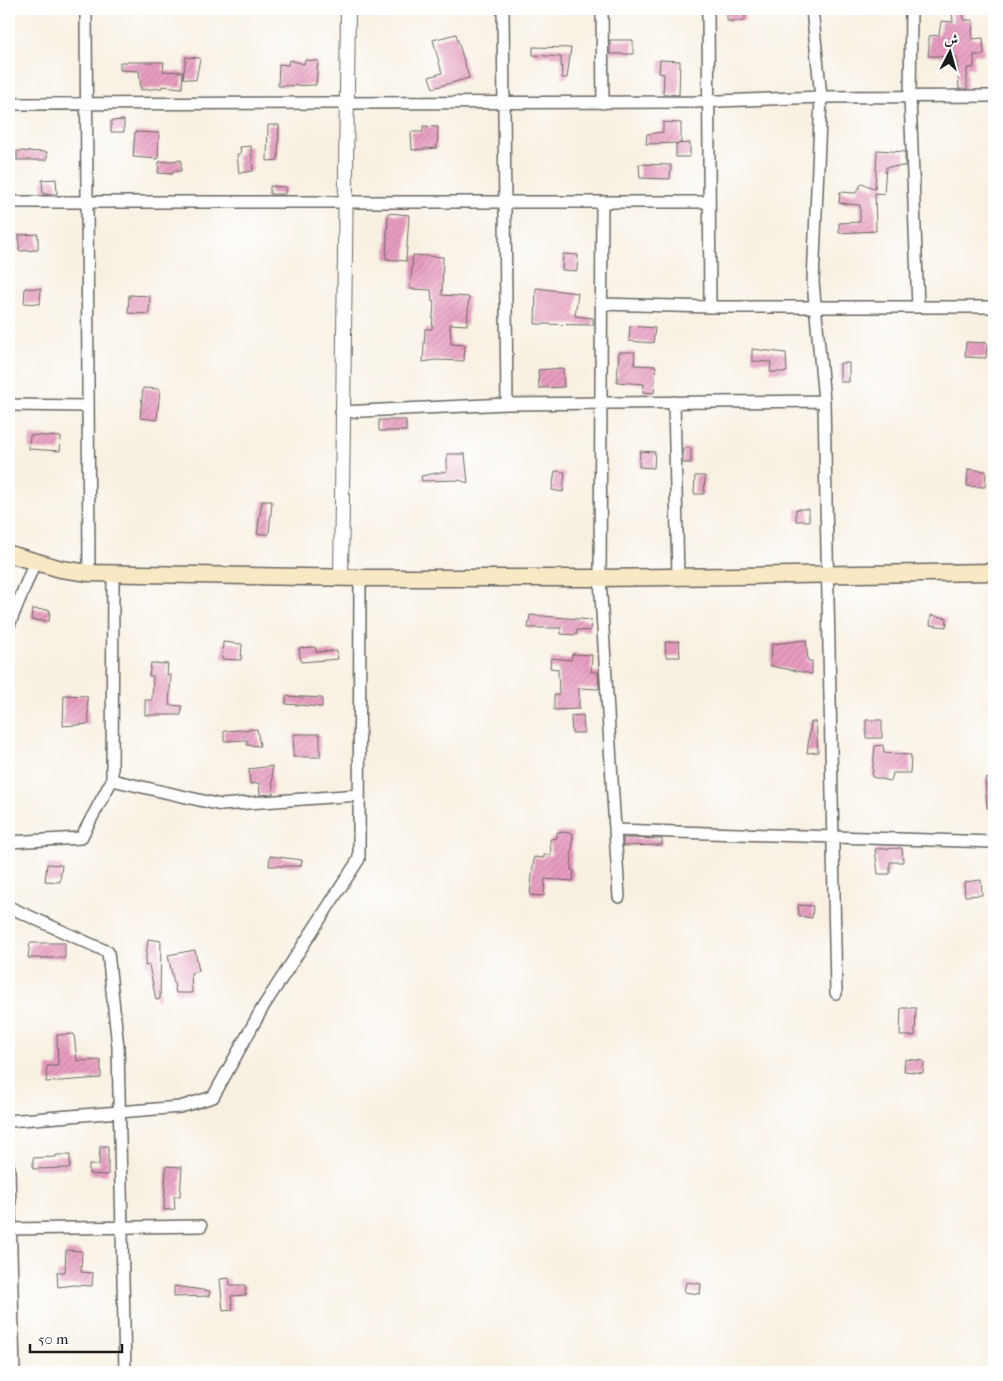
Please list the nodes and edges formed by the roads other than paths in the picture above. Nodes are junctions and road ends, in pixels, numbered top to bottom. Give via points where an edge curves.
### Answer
1 (86, 9) edge
2 (348, 9) edge
3 (503, 9) edge
4 (602, 9) edge
5 (708, 9) edge
6 (812, 9) edge
7 (911, 9) edge
8 (915, 9) edge
9 (994, 96) edge
10 (821, 97) junction
11 (910, 97) junction
12 (708, 102) junction
13 (504, 103) junction
14 (602, 103) junction
15 (9, 104) edge
16 (86, 104) junction
17 (346, 104) junction
18 (9, 202) edge
19 (87, 202) junction
20 (505, 202) junction
21 (602, 202) junction
22 (709, 202) junction
23 (344, 203) junction
24 (601, 304) junction
25 (710, 307) junction
26 (816, 307) junction
27 (918, 307) junction
28 (994, 307) edge
29 (824, 401) junction
30 (674, 402) junction
31 (601, 403) junction
32 (507, 404) junction
33 (9, 405) edge
34 (88, 406) junction
35 (341, 412) junction
36 (9, 554) edge
37 (35, 562) junction
38 (994, 572) edge
39 (89, 573) junction
40 (113, 574) junction
41 (827, 575) junction
42 (678, 577) junction
43 (341, 578) junction
44 (360, 578) junction
45 (600, 578) junction
46 (9, 625) edge
47 (112, 780) junction
48 (359, 796) junction
49 (615, 830) junction
50 (832, 837) junction
51 (9, 842) edge
52 (994, 842) edge
53 (619, 896) dead end
54 (9, 907) edge
55 (836, 993) dead end
56 (118, 1114) junction
57 (9, 1121) edge
58 (9, 1168) edge
59 (201, 1226) dead end
60 (121, 1227) junction
61 (10, 1229) junction
62 (11, 1349) edge
63 (14, 1372) edge
64 (125, 1372) edge

1 - 16 street
2 - 17 street
3 - 13 street
4 - 14 street
5 - 12 street
6 - 10 street
7 - 8 street
7 - 11 street
9 - 11 street
10 - 11 street
10 - 12 street
10 - 26 street via 813,282
11 - 27 street
12 - 14 street
12 - 22 street
13 - 14 street
13 - 17 street
13 - 20 street
15 - 16 street
16 - 17 street
16 - 19 street
17 - 23 street
18 - 19 street
19 - 23 street
19 - 34 street
20 - 21 street
20 - 23 street
20 - 32 street
21 - 22 street
21 - 24 street
22 - 25 street
23 - 35 street
24 - 25 street
24 - 31 street
25 - 26 street
26 - 27 street
26 - 29 street
27 - 28 street
29 - 30 street
29 - 41 street
30 - 31 street
30 - 42 street
31 - 32 street
31 - 45 street
32 - 35 street
33 - 34 street
34 - 39 street
35 - 43 street
36 - 37 main road
37 - 39 main road
37 - 46 street
38 - 41 main road
39 - 40 main road
40 - 43 main road
40 - 47 street
41 - 42 main road
41 - 50 street
42 - 45 main road
43 - 44 main road
44 - 45 main road
44 - 48 street
45 - 49 street
47 - 48 street via 221,805
47 - 51 street via 81,838
48 - 56 street via 359,858 263,1007 213,1097 180,1107
49 - 50 street
49 - 53 street
50 - 52 street
50 - 55 street
54 - 56 street via 108,952 118,1047
56 - 57 street
56 - 60 street
58 - 61 street
59 - 60 street
60 - 61 street
60 - 64 street
61 - 62 street
62 - 63 street

